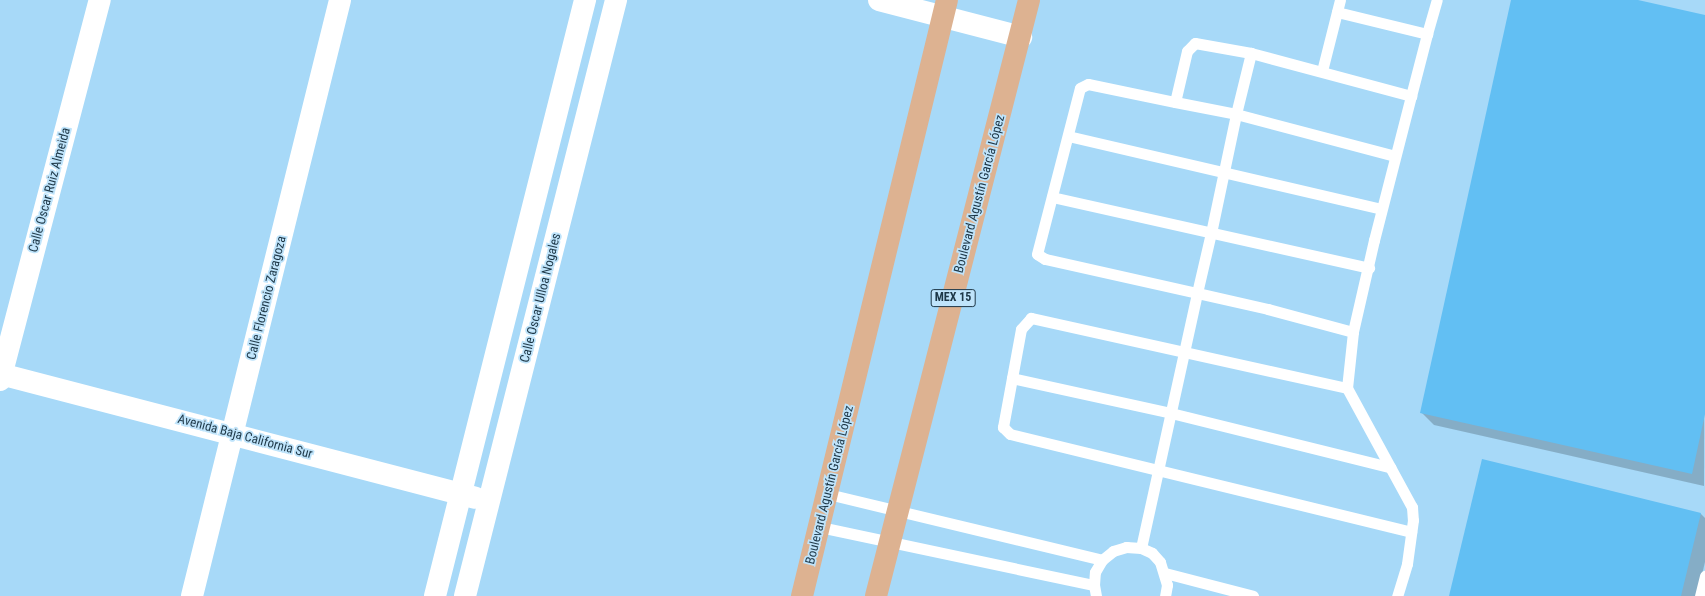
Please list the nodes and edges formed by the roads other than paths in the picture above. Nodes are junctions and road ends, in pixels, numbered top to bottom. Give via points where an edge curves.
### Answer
1 (100, 0) edge
2 (340, 0) edge
3 (586, 0) edge
4 (616, 0) edge
5 (879, 0) edge
6 (1029, 0) edge
7 (1340, 0) edge
8 (1437, 0) edge
9 (944, 8) edge
10 (1337, 12) junction
11 (1427, 34) junction
12 (1021, 37) junction
13 (1251, 53) junction
14 (1322, 72) junction
15 (1411, 96) junction
16 (1175, 102) junction
17 (1236, 114) junction
18 (1068, 136) junction
19 (1395, 156) junction
20 (1224, 173) junction
21 (1052, 197) junction
22 (533, 207) junction
23 (1382, 209) junction
24 (562, 215) junction
25 (1211, 233) junction
26 (1368, 268) junction
27 (1197, 293) junction
28 (1354, 332) junction
29 (1184, 351) junction
30 (0, 376) edge
31 (1012, 378) junction
32 (1347, 388) junction
33 (1171, 413) junction
34 (233, 434) junction
35 (1390, 467) junction
36 (1158, 469) junction
37 (461, 494) junction
38 (828, 494) junction
39 (490, 502) junction
40 (898, 510) junction
41 (820, 527) junction
42 (1411, 532) junction
43 (890, 542) junction
44 (1141, 548) junction
45 (1102, 560) junction
46 (1165, 573) junction
47 (1705, 576) edge
48 (1095, 591) edge
49 (192, 596) edge
50 (435, 596) edge
51 (466, 596) edge
52 (802, 596) edge
53 (876, 596) edge
54 (1165, 596) edge
55 (1253, 596) edge
56 (1397, 596) edge
57 (1700, 596) edge

1 - 30 street, Calle Oscar Ruiz Almeida
2 - 34 street, Calle Florencio Zaragoza
3 - 22 street
4 - 24 street, Calle Oscar Ulloa Nogales
5 - 9 street
6 - 12 main road, Boulevard Agustín García López / MEX 15
7 - 10 lane
8 - 11 lane
9 - 12 street
9 - 38 main road, Boulevard Agustín García López
10 - 11 lane
10 - 14 lane
11 - 15 lane
12 - 40 main road, Boulevard Agustín García López / MEX 15
13 - 14 lane
13 - 16 lane via 1195,42 1187,51
13 - 17 lane
14 - 15 lane
15 - 19 lane
16 - 17 lane
16 - 18 lane via 1083,85 1080,88
17 - 19 lane
17 - 20 lane
18 - 20 lane
18 - 21 lane
19 - 23 lane
20 - 23 lane
20 - 25 lane
21 - 25 lane
21 - 27 lane via 1038,250 1040,257
22 - 24 street
22 - 37 street
23 - 26 lane
24 - 39 street, Calle Oscar Ulloa Nogales
25 - 26 lane
25 - 27 lane
26 - 28 lane
27 - 28 lane
27 - 29 lane
28 - 32 lane
29 - 31 lane via 1031,318 1020,330
29 - 32 lane
29 - 33 lane
30 - 34 street, Avenida Baja California Sur
31 - 33 lane
31 - 36 lane via 1003,427 1010,434
32 - 35 lane
33 - 35 lane
33 - 36 lane
34 - 37 street, Avenida Baja California Sur
34 - 49 street, Calle Florencio Zaragoza
35 - 42 lane via 1412,507
36 - 42 lane
36 - 44 lane
37 - 39 street, Avenida Baja California Sur
37 - 50 street
38 - 40 lane
38 - 41 main road, Boulevard Agustín García López
39 - 51 street, Calle Oscar Ulloa Nogales
40 - 43 main road, Boulevard Agustín García López / MEX 15
40 - 45 lane
41 - 43 lane
41 - 52 main road, Boulevard Agustín García López
42 - 56 lane
43 - 48 lane
43 - 53 main road, Boulevard Agustín García López / MEX 15
44 - 45 lane via 1126,547 1113,551
44 - 46 lane via 1152,553
45 - 48 lane via 1095,572
46 - 54 lane
46 - 55 lane
47 - 57 lane

